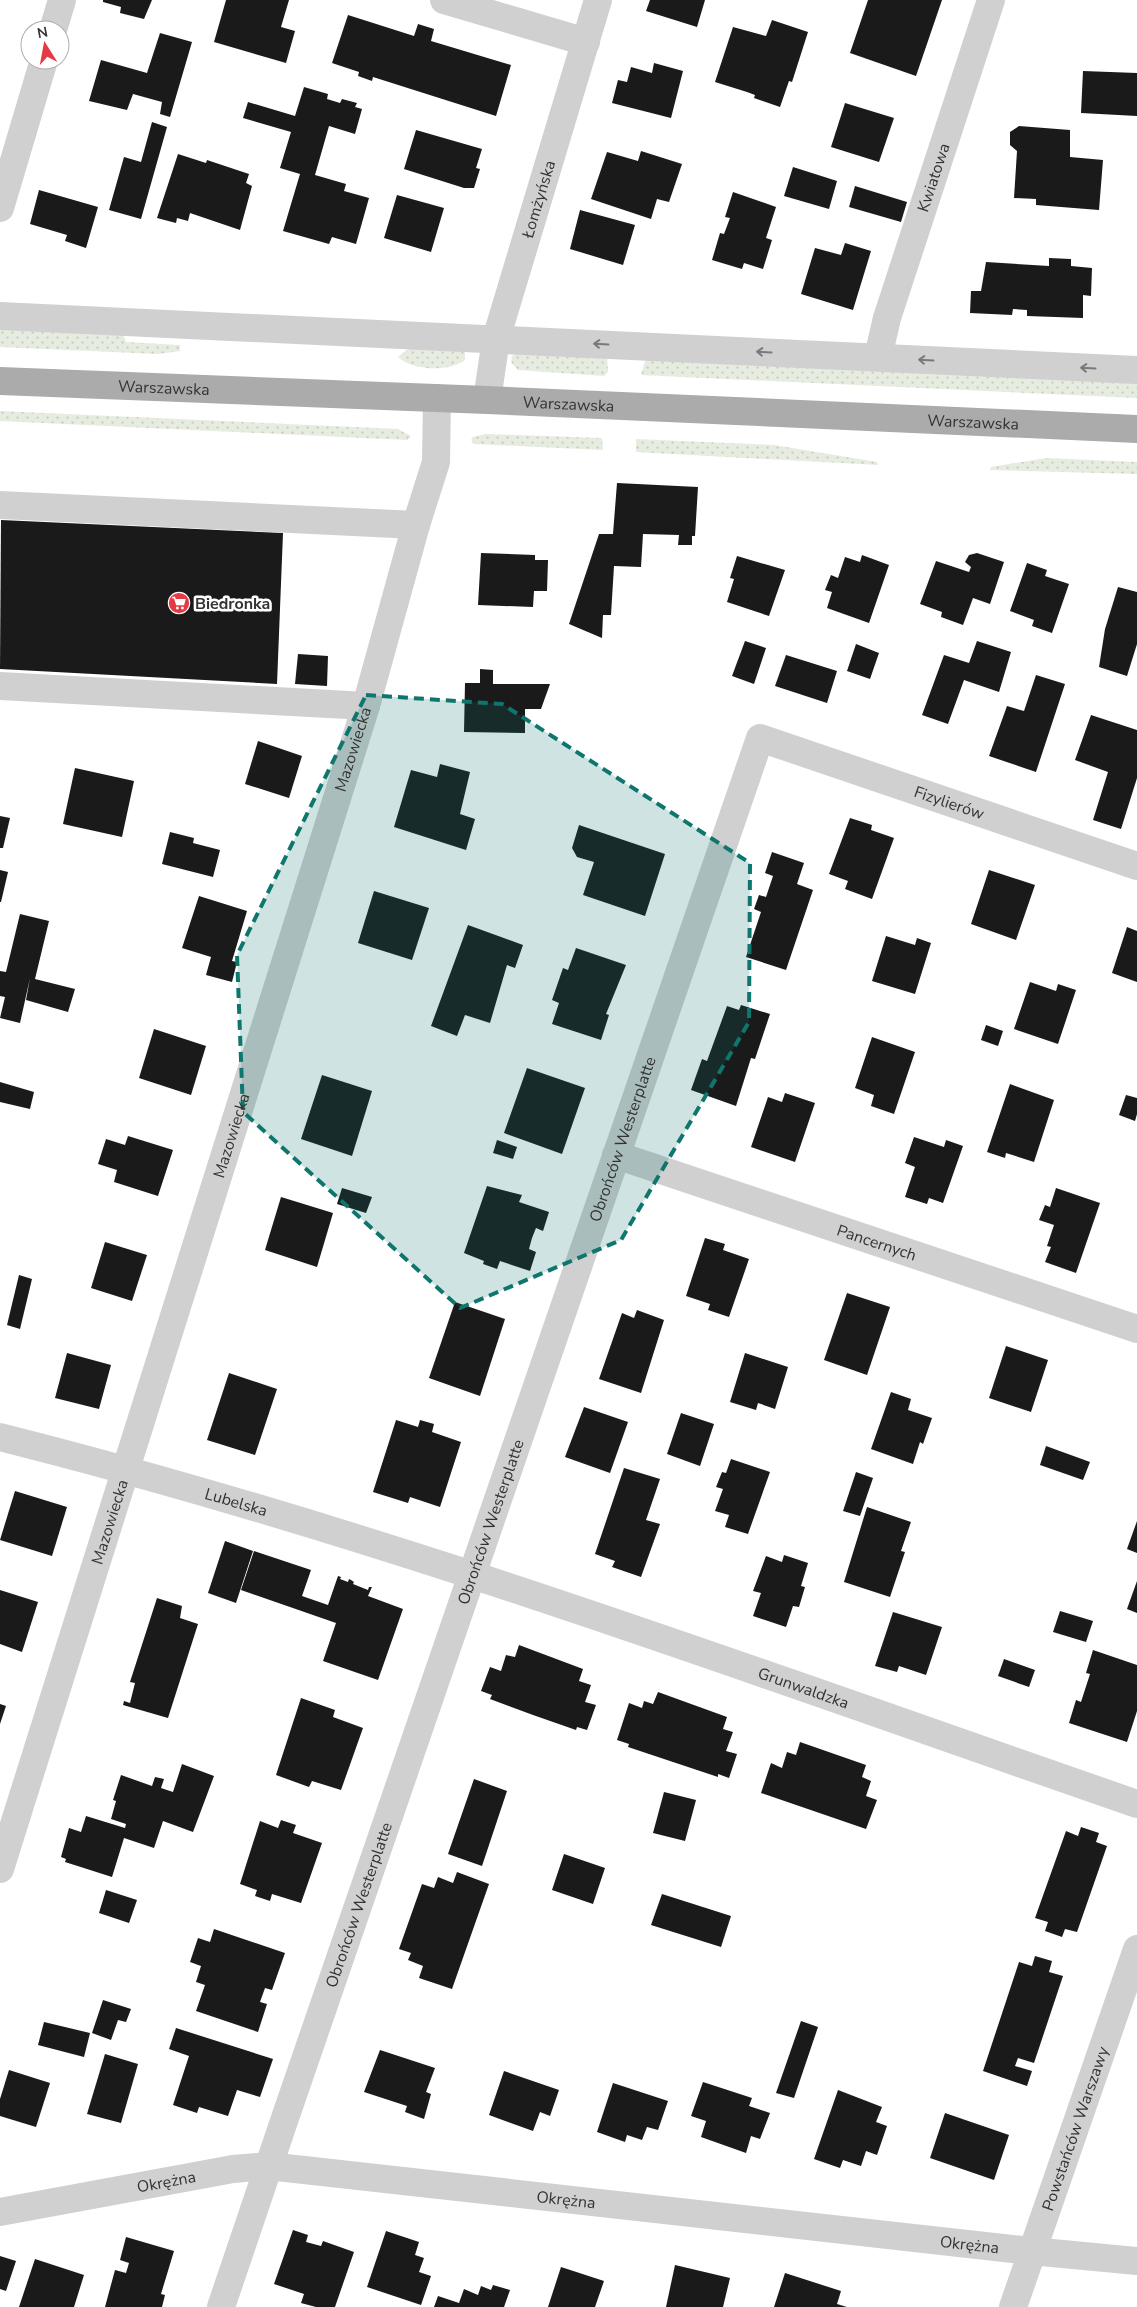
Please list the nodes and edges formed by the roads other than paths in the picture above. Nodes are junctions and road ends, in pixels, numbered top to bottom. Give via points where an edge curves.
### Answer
1 (62, 0) edge
2 (444, 0) edge
3 (598, 0) edge
4 (991, 0) edge
5 (56, 20) edge
6 (586, 42) junction
7 (41, 70) edge
8 (0, 208) edge
9 (0, 316) edge
10 (496, 339) junction
11 (878, 357) junction
12 (1137, 370) edge
13 (0, 381) edge
14 (437, 398) junction
15 (487, 400) junction
16 (1137, 429) edge
17 (0, 505) edge
18 (416, 526) junction
19 (0, 686) edge
20 (366, 706) junction
21 (760, 738) joint
22 (1137, 866) edge
23 (616, 1155) junction
24 (1137, 1329) edge
25 (0, 1437) edge
26 (127, 1469) junction
27 (471, 1574) junction
28 (1137, 1804) edge
29 (0, 1869) edge
30 (1137, 1949) edge
31 (268, 2166) junction
32 (0, 2212) edge
33 (1031, 2251) junction
34 (1137, 2261) edge
35 (221, 2307) edge
36 (1013, 2307) edge

1 - 5 street
2 - 6 street
3 - 6 street, Łomżyńska
4 - 11 street, Kwiatowa via 887,318
6 - 10 street, Łomżyńska
7 - 8 street
9 - 10 street
11 -> 10 street
10 - 15 street, Łomżyńska
12 -> 11 street
13 - 14 main road, Warszawska
14 - 15 main road, Warszawska
14 - 18 street, Mazowiecka via 436,462
15 - 16 main road, Warszawska
17 - 18 street
18 - 20 street, Mazowiecka
19 - 20 street
20 - 26 street, Mazowiecka
21 - 22 street, Fizylierów
21 - 23 street, Obrońców Westerplatte
23 - 24 street, Pancernych
23 - 27 street, Obrońców Westerplatte
25 - 26 street, Lubelska
26 - 27 street, Lubelska
26 - 29 street, Mazowiecka
27 - 28 street, Grunwaldzka
27 - 31 street, Obrońców Westerplatte
30 - 33 street, Powstańców Warszawy
31 - 32 street, Okrężna via 233,2169
31 - 33 street, Okrężna
31 - 35 street, Obrońców Westerplatte
33 - 34 street, Okrężna
33 - 36 street, Powstańców Warszawy

